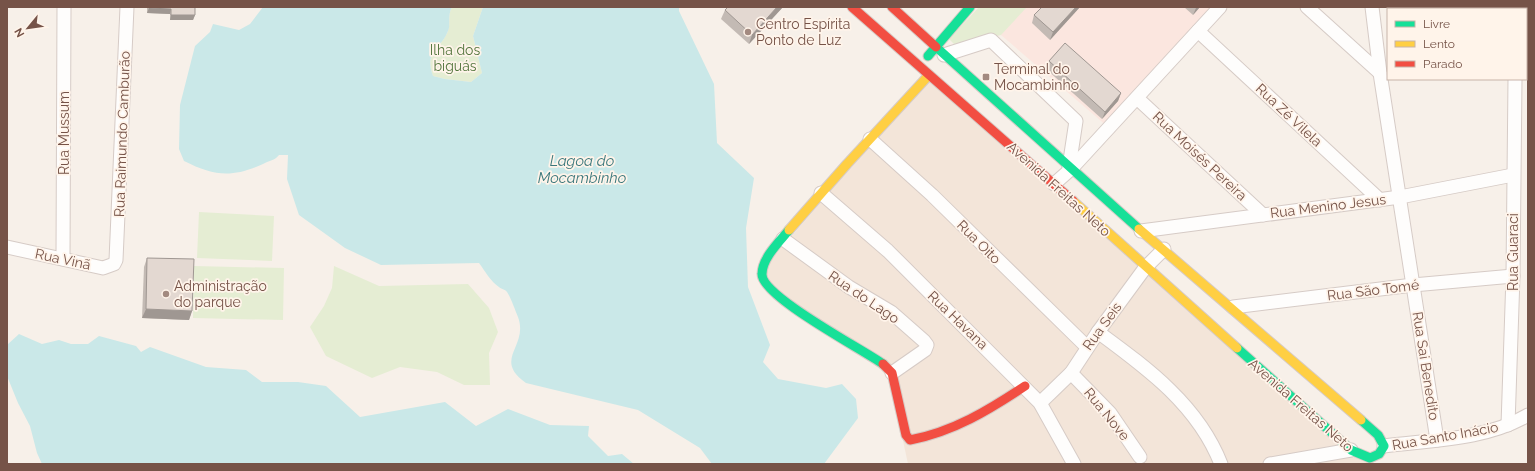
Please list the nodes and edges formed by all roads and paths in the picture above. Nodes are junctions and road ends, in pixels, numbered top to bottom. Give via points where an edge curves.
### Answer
1 (64, 7) edge
2 (127, 7) edge
3 (852, 7) edge
4 (892, 7) edge
5 (970, 7) edge
6 (1220, 7) edge
7 (1307, 7) edge
8 (1372, 7) edge
9 (1198, 31) junction
10 (940, 51) junction
11 (920, 67) junction
12 (1380, 73) junction
13 (929, 75) junction
14 (1515, 80) edge
15 (1137, 98) junction
16 (870, 139) junction
17 (1070, 168) junction
18 (1513, 175) junction
19 (1054, 184) junction
20 (821, 193) junction
21 (1400, 197) junction
22 (1380, 200) junction
23 (1263, 215) junction
24 (1141, 231) junction
25 (783, 239) junction
26 (7, 248) edge
27 (1164, 249) junction
28 (63, 259) junction
29 (116, 260) joint
30 (1145, 268) junction
31 (1513, 276) junction
32 (1413, 285) junction
33 (1233, 307) junction
34 (1098, 332) junction
35 (1087, 347) junction
36 (892, 373) junction
37 (1071, 373) junction
38 (1025, 386) junction
39 (1040, 403) junction
40 (1528, 415) edge
41 (1508, 425) junction
42 (1437, 440) junction
43 (1384, 446) junction
44 (1351, 450) junction
45 (1140, 457) dead end
46 (1371, 461) edge
47 (1074, 464) edge
48 (1221, 464) edge
49 (1270, 464) edge

1 - 28 street, Rua Mussum
2 - 29 street, Rua Raimundo Camburão
3 - 11 main road, Avenida Freitas Neto
4 - 10 main road, Avenida Freitas Neto
5 - 10 main road
6 - 9 street
7 - 12 street
8 - 12 street, Rua Sai Benedito
9 - 15 street
9 - 22 street, Rua Zé Vilela
10 - 11 main road
10 - 17 main road, Avenida Freitas Neto
10 - 17 street via 990,40 1076,121
11 - 13 main road, Avenida Freitas Neto
12 - 21 street, Rua Sai Benedito
13 - 16 main road
13 - 19 main road, Avenida Freitas Neto
14 - 18 street, Rua Guaraci
15 - 17 street
15 - 23 street, Rua Moisés Pereira
16 - 20 main road
16 - 35 street, Rua Oito via 932,195
17 - 19 street
17 - 24 main road, Avenida Freitas Neto
18 - 21 street, Rua Menino Jesus
18 - 31 street, Rua Guaraci
19 - 30 main road, Avenida Freitas Neto
20 - 25 main road
20 - 38 street, Rua Havana via 888,251
21 - 22 street, Rua Menino Jesus
21 - 32 street, Rua Sai Benedito
22 - 23 street, Rua Menino Jesus
23 - 24 street, Rua Menino Jesus
24 - 27 main road, Avenida Freitas Neto
25 - 36 main road via 763,266 761,274 767,288 880,361
25 - 36 street, Rua do Lago via 849,287 891,312 924,341 927,345 925,350
26 - 28 street, Rua Vinã
27 - 30 street, Rua Seis
27 - 33 main road, Avenida Freitas Neto
28 - 29 street, Rua Vinã via 103,268 111,266
30 - 34 street, Rua Seis
30 - 44 main road, Avenida Freitas Neto
31 - 32 street, Rua São Tomé
31 - 41 street, Rua Guaraci
32 - 33 street, Rua São Tomé
32 - 42 street, Rua Sai Benedito
33 - 43 main road, Avenida Freitas Neto via 1378,435
34 - 35 street, Rua Seis
34 - 48 street via 1168,386 1206,433
35 - 37 street, Rua Seis
36 - 38 main road via 906,435 910,440 965,423
37 - 39 street, Rua Seis
37 - 45 street, Rua Nove via 1110,413
38 - 39 street, Rua Havana
39 - 47 street, Rua Havana
40 - 41 street, Rua Santo Inácio
41 - 42 street, Rua Santo Inácio
42 - 43 street, Rua Santo Inácio
43 - 46 main road, Avenida Freitas Neto
44 - 46 main road, Avenida Freitas Neto
44 - 49 street

